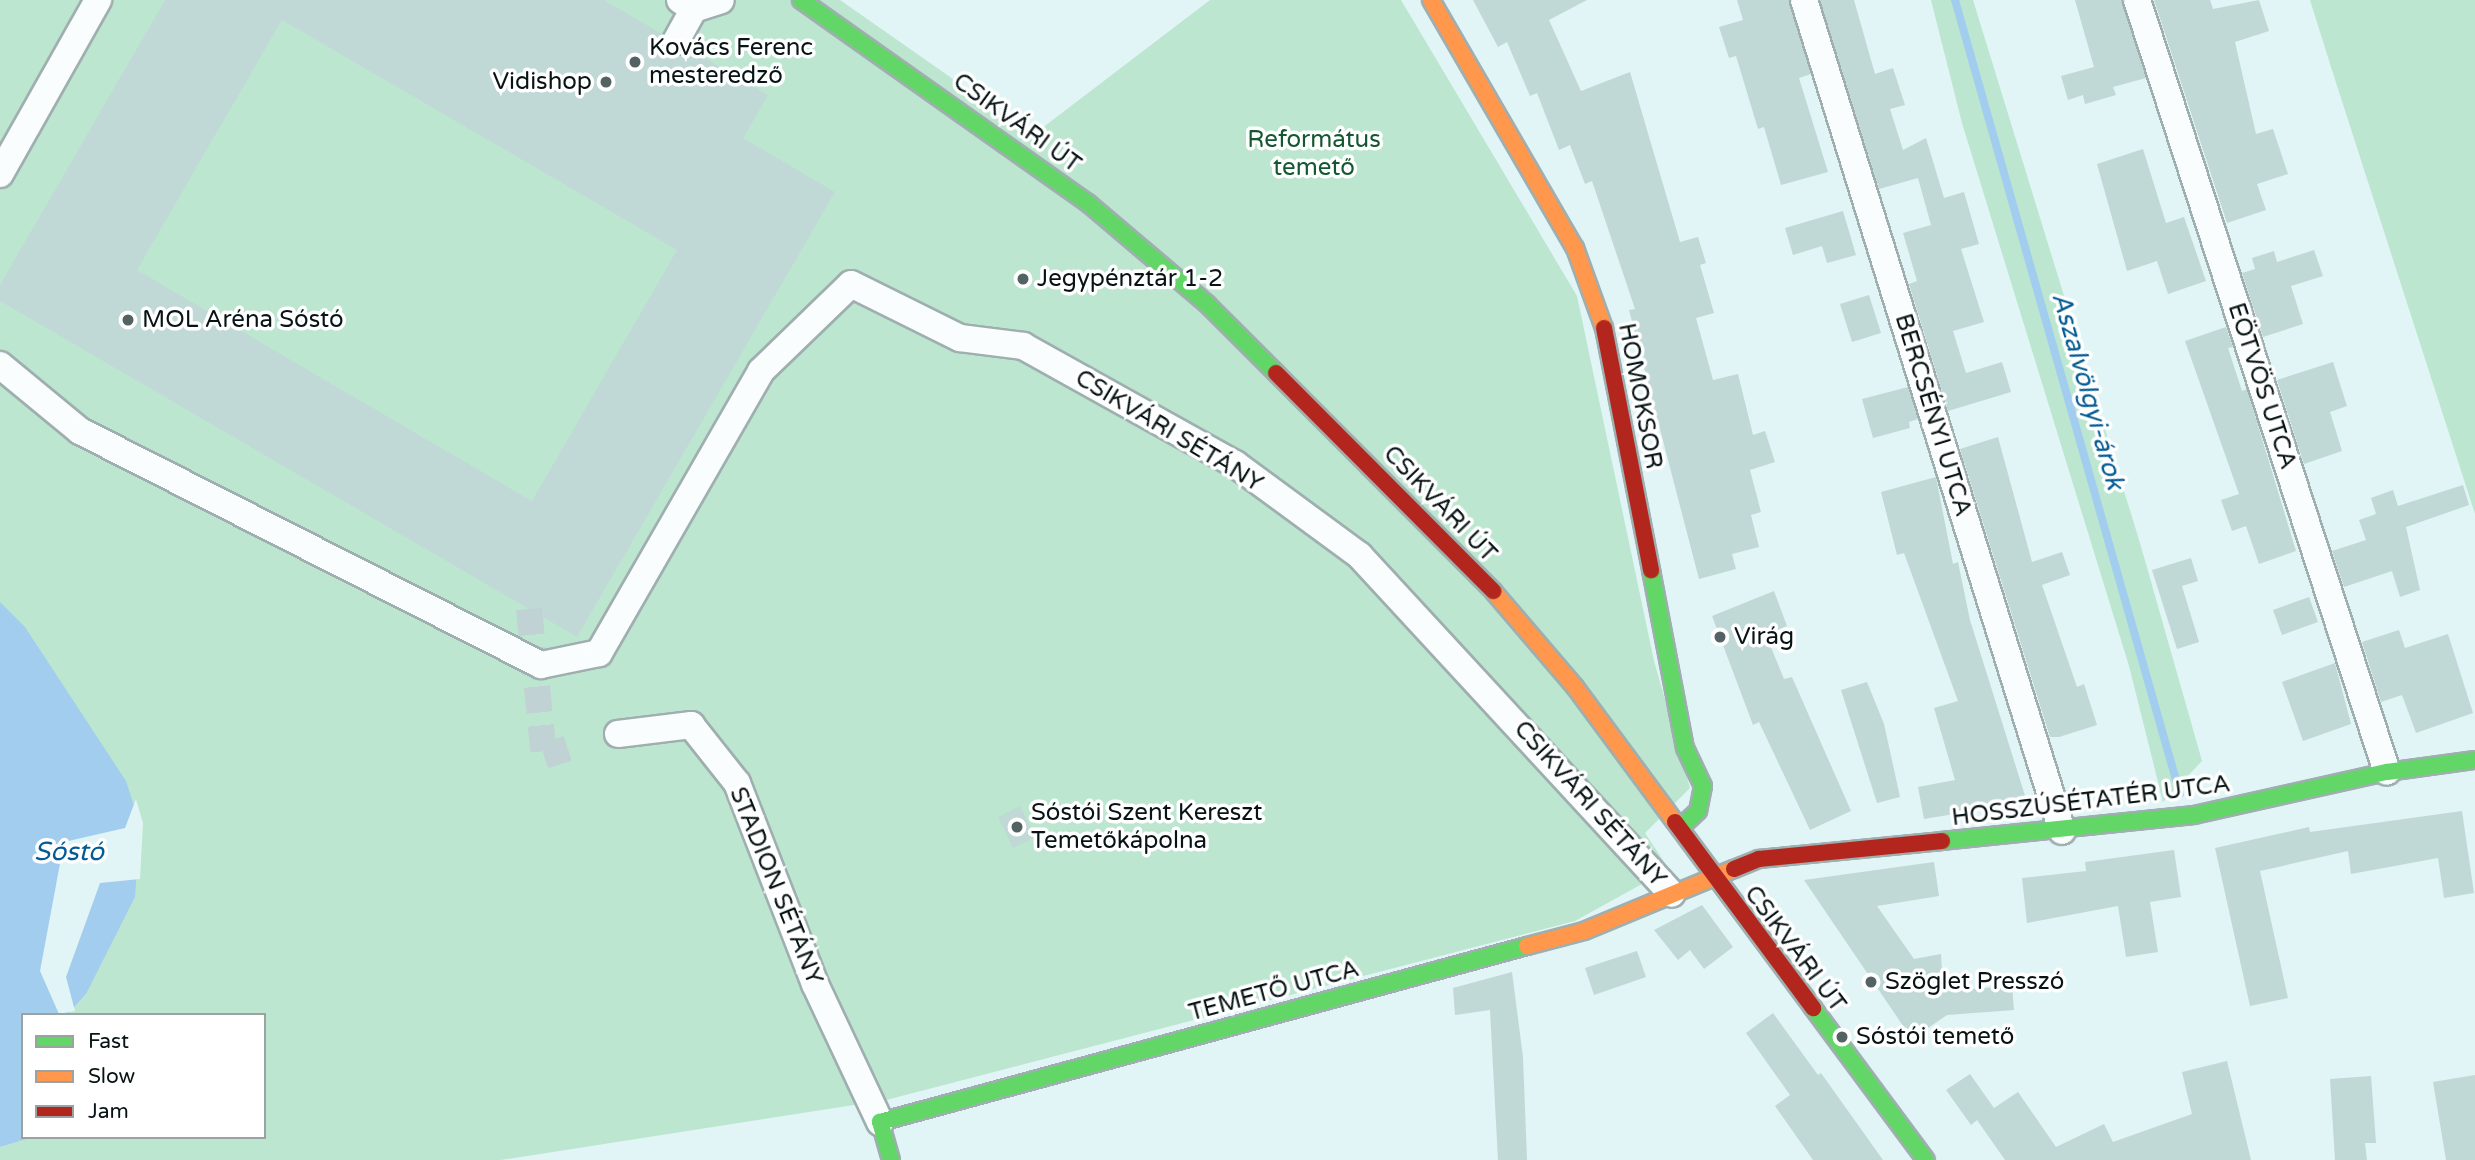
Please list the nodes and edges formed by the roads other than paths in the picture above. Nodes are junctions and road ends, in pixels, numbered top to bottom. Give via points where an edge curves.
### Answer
1 (98, 0) edge
2 (720, 0) edge
3 (801, 0) edge
4 (1431, 0) edge
5 (1804, 0) edge
6 (2137, 0) edge
7 (687, 5) edge
8 (676, 41) dead end
9 (0, 173) edge
10 (0, 365) edge
11 (618, 734) dead end
12 (2475, 760) edge
13 (2387, 772) junction
14 (1680, 828) junction
15 (2062, 831) junction
16 (1712, 876) junction
17 (1672, 894) junction
18 (880, 1122) junction
19 (891, 1160) edge
20 (1926, 1160) edge

1 - 9 street
2 - 7 street
3 - 14 street, CSIKVÁRI ÚT via 1088,203 1207,304 1484,582 1575,687
4 - 14 street, HOMOKSOR via 1575,248 1600,307 1679,723 1703,786 1698,811
5 - 15 street, BERCSÉNYI UTCA
6 - 13 street, EÖTVÖS UTCA
7 - 8 street
10 - 17 street, CSIKVÁRI SÉTÁNY via 79,431 541,664 599,653 761,370 851,284 960,338 1023,346 1235,464 1359,555
11 - 18 street, STADION SÉTÁNY via 691,725 737,783 814,984
12 - 13 street, HOSSZÚSÉTATÉR UTCA
13 - 15 street, HOSSZÚSÉTATÉR UTCA via 2194,815
14 - 16 street, CSIKVÁRI ÚT
15 - 16 street, HOSSZÚSÉTATÉR UTCA via 1759,859
16 - 17 street, TEMETŐ UTCA
16 - 20 street, CSIKVÁRI ÚT
17 - 18 street, TEMETŐ UTCA via 1626,918
18 - 19 street

